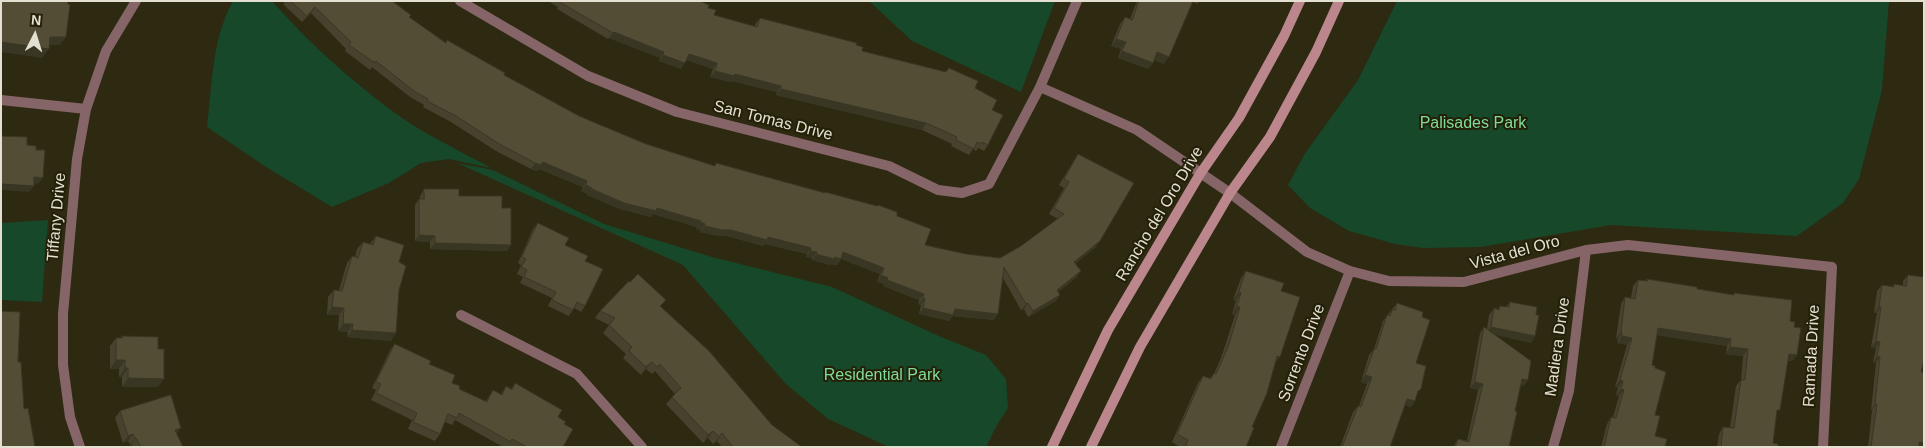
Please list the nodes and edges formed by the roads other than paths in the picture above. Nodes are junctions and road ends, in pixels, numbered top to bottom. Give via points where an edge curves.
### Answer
1 (136, 1) edge
2 (460, 1) edge
3 (1077, 1) edge
4 (1300, 1) edge
5 (1340, 1) edge
6 (1040, 87) junction
7 (1, 100) edge
8 (86, 109) junction
9 (1200, 174) junction
10 (1230, 193) junction
11 (1586, 250) junction
12 (1832, 267) joint
13 (1350, 271) junction
14 (461, 315) dead end
15 (80, 447) edge
16 (642, 447) edge
17 (1052, 447) edge
18 (1091, 447) edge
19 (1282, 447) edge
20 (1553, 447) edge
21 (1823, 447) edge

1 - 8 street, Tiffany Drive via 106,51
2 - 6 street, San Tomas Drive via 588,76 677,112 889,166 938,190 962,193 989,184
3 - 6 street, San Tomas Drive
4 - 9 main road, Rancho del Oro Drive via 1239,118
5 - 10 main road via 1270,137
6 - 9 street, Vista del Oro via 1137,130
7 - 8 street
8 - 15 street, Tiffany Drive via 77,159 63,314 64,374 70,417
9 - 10 street, Vista del Oro
9 - 17 main road, Rancho del Oro Drive via 1108,330
10 - 13 street, Vista del Oro via 1307,252
10 - 18 main road via 1140,347
11 - 12 street, Vista del Oro via 1628,246
11 - 13 street, Vista del Oro via 1464,282 1390,281
11 - 20 street, Madiera Drive via 1569,392
12 - 21 street, Ramada Drive
13 - 19 street, Sorrento Drive
14 - 16 street via 577,374

